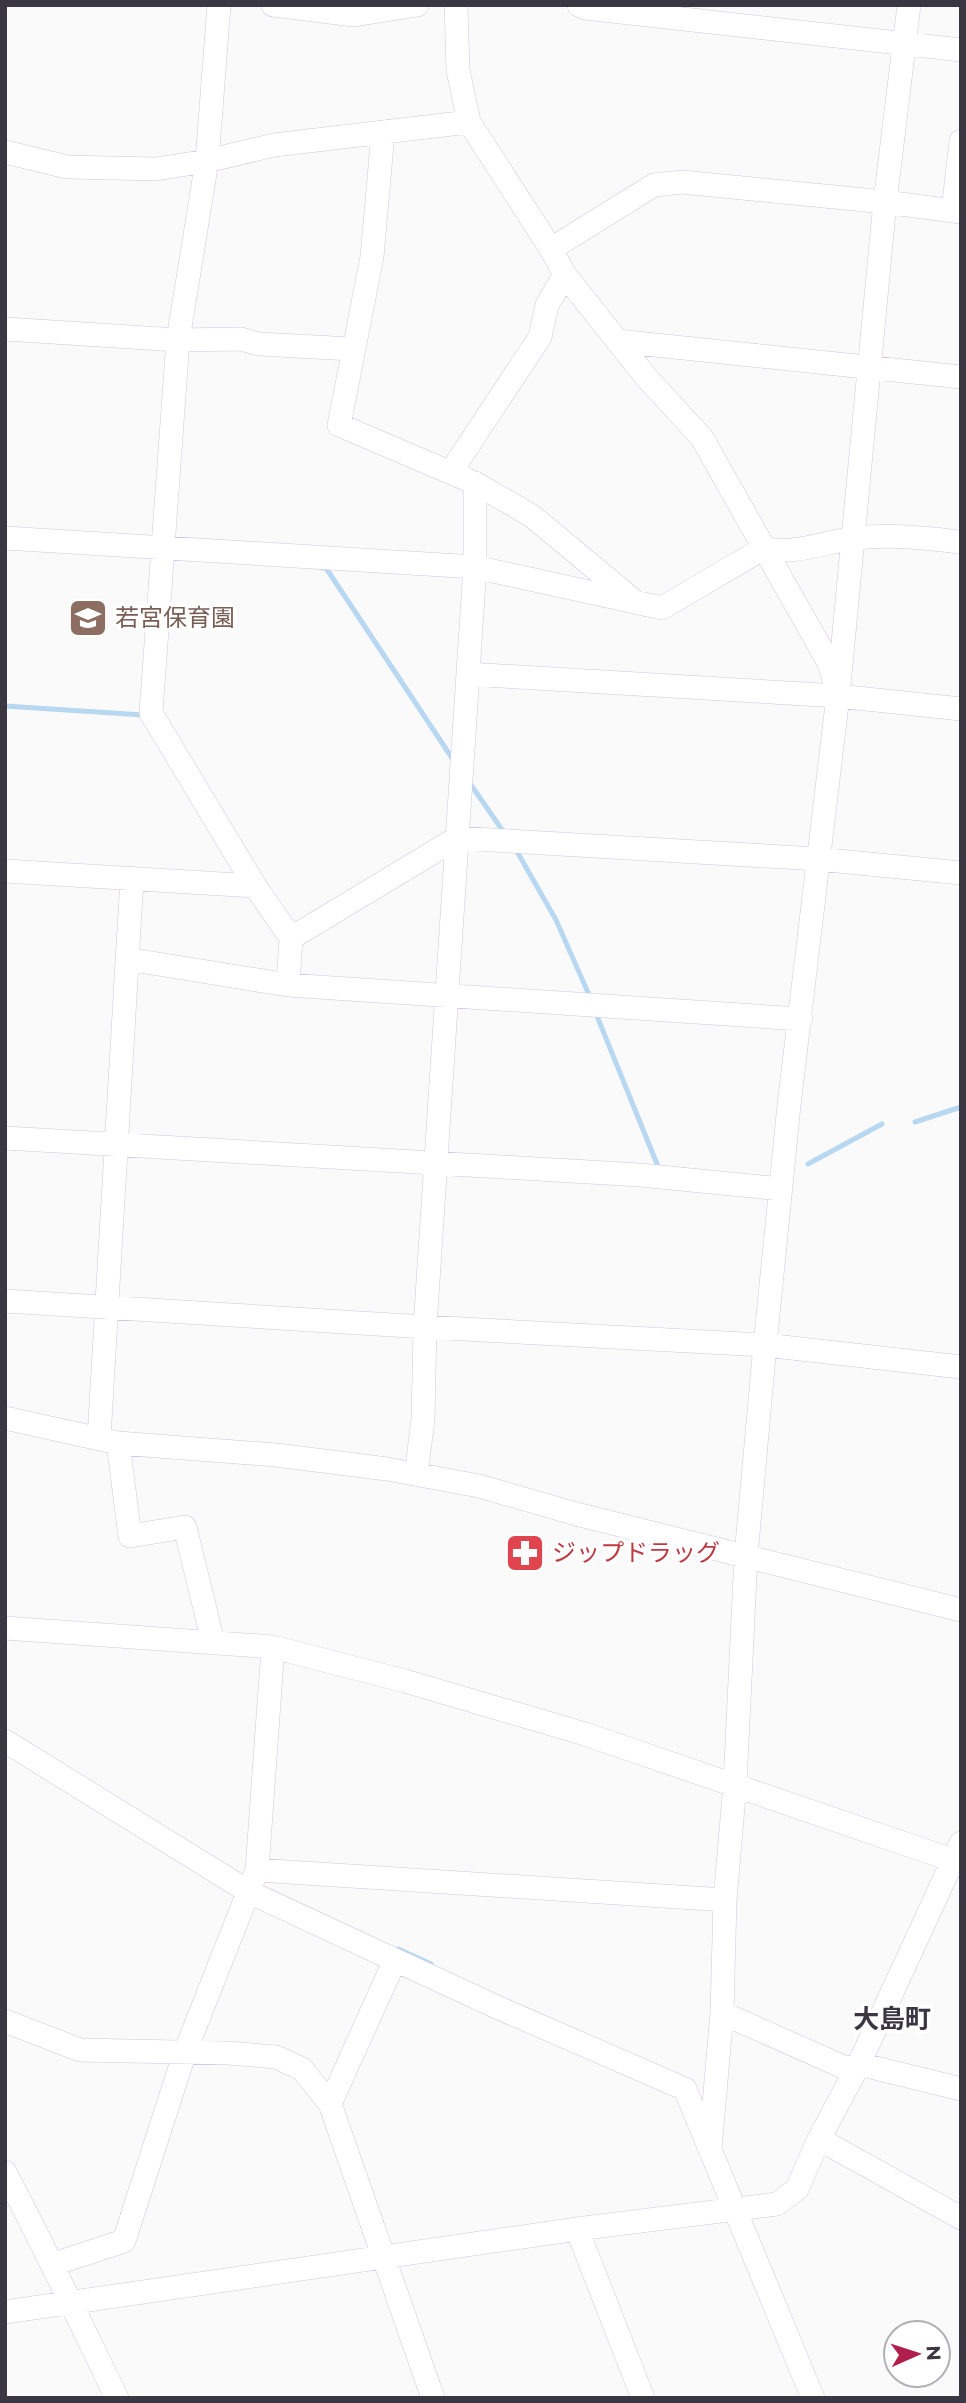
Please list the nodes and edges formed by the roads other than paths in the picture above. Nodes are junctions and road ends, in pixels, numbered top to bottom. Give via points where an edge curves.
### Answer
1 (219, 5) edge
2 (273, 5) edge
3 (417, 5) edge
4 (456, 5) edge
5 (579, 5) edge
6 (909, 5) edge
7 (905, 43) junction
8 (961, 50) edge
9 (469, 122) junction
10 (383, 133) junction
11 (961, 141) edge
12 (5, 152) edge
13 (207, 162) junction
14 (885, 202) junction
15 (957, 212) edge
16 (551, 249) junction
17 (565, 275) junction
18 (5, 328) edge
19 (178, 340) junction
20 (617, 341) junction
21 (352, 349) junction
22 (869, 367) junction
23 (961, 377) edge
24 (466, 479) junction
25 (5, 538) edge
26 (852, 538) junction
27 (961, 542) edge
28 (162, 548) junction
29 (764, 548) junction
30 (475, 567) junction
31 (636, 603) junction
32 (468, 674) junction
33 (838, 696) junction
34 (961, 709) edge
35 (457, 838) junction
36 (818, 859) junction
37 (5, 871) edge
38 (961, 873) edge
39 (132, 878) junction
40 (255, 886) junction
41 (290, 938) junction
42 (127, 959) junction
43 (288, 985) junction
44 (446, 996) junction
45 (801, 1019) junction
46 (5, 1138) edge
47 (116, 1145) junction
48 (435, 1164) junction
49 (781, 1189) junction
50 (5, 1301) edge
51 (106, 1305) junction
52 (425, 1327) junction
53 (765, 1345) junction
54 (961, 1367) edge
55 (5, 1418) edge
56 (108, 1441) junction
57 (416, 1474) junction
58 (746, 1556) junction
59 (961, 1609) edge
60 (5, 1628) edge
61 (213, 1642) junction
62 (274, 1647) junction
63 (5, 1741) edge
64 (735, 1784) junction
65 (958, 1856) edge
66 (257, 1870) junction
67 (249, 1892) junction
68 (725, 1900) junction
69 (395, 1959) junction
70 (722, 2013) junction
71 (5, 2021) edge
72 (185, 2052) junction
73 (859, 2064) junction
74 (961, 2089) edge
75 (330, 2104) junction
76 (819, 2139) junction
77 (710, 2149) junction
78 (5, 2172) edge
79 (733, 2209) junction
80 (961, 2218) edge
81 (577, 2229) junction
82 (383, 2257) junction
83 (54, 2264) junction
84 (70, 2303) junction
85 (5, 2312) edge
86 (432, 2397) edge
87 (117, 2398) edge
88 (643, 2398) edge
89 (813, 2398) edge

1 - 13 street
2 - 3 street via 354,15
4 - 9 street via 458,70
5 - 7 street
6 - 7 street
7 - 8 street
7 - 14 street
9 - 10 street
9 - 16 street
10 - 13 street via 274,145
10 - 21 street via 372,257
11 - 15 street
12 - 13 street via 67,167 156,170
13 - 19 street
14 - 15 street
14 - 16 street via 682,182 654,185
14 - 22 street
16 - 17 street
17 - 20 street
17 - 24 street via 547,305 540,337 458,461
18 - 19 street
19 - 21 street via 241,339
19 - 28 street
20 - 22 street
20 - 29 street via 702,438
21 - 24 street via 339,425
22 - 23 street
22 - 26 street
24 - 30 street
24 - 31 street via 532,516
25 - 28 street
26 - 27 street via 895,535
26 - 29 street via 776,551
26 - 33 street
28 - 30 street
28 - 40 street via 151,713
29 - 31 street via 662,608
29 - 33 street via 829,663
30 - 31 street
30 - 32 street
32 - 33 street
32 - 35 street
33 - 34 street
33 - 36 street
35 - 36 street
35 - 41 street
35 - 44 street
36 - 38 street
36 - 45 street
37 - 39 street
39 - 40 street
39 - 42 street
40 - 41 street
41 - 43 street
42 - 43 street
42 - 47 street
43 - 44 street
44 - 45 street
44 - 48 street
45 - 49 street
46 - 47 street
47 - 48 street
47 - 51 street
48 - 49 street via 640,1175
48 - 52 street
49 - 53 street
50 - 51 street
51 - 52 street
51 - 56 street
52 - 53 street
52 - 57 street via 423,1420
53 - 54 street
53 - 58 street
55 - 56 street
56 - 57 street via 276,1455
56 - 61 street via 130,1536 185,1527
57 - 58 street via 479,1486
58 - 59 street
58 - 64 street
60 - 61 street
61 - 62 street
62 - 64 street via 585,1734
62 - 66 street
63 - 67 street
64 - 65 street
64 - 68 street
65 - 73 street
66 - 67 street
66 - 68 street
67 - 69 street
67 - 72 street
68 - 70 street
69 - 75 street
69 - 77 street via 685,2089
70 - 73 street via 848,2069
70 - 77 street
71 - 72 street via 80,2050
72 - 75 street via 276,2057 302,2069
72 - 83 street via 124,2241
73 - 74 street
73 - 76 street
75 - 82 street
76 - 79 street via 797,2189 777,2204
76 - 80 street
77 - 79 street
78 - 83 street
79 - 81 street
79 - 89 street
81 - 82 street
81 - 88 street
82 - 84 street
82 - 86 street
83 - 84 street
84 - 85 street
84 - 87 street

